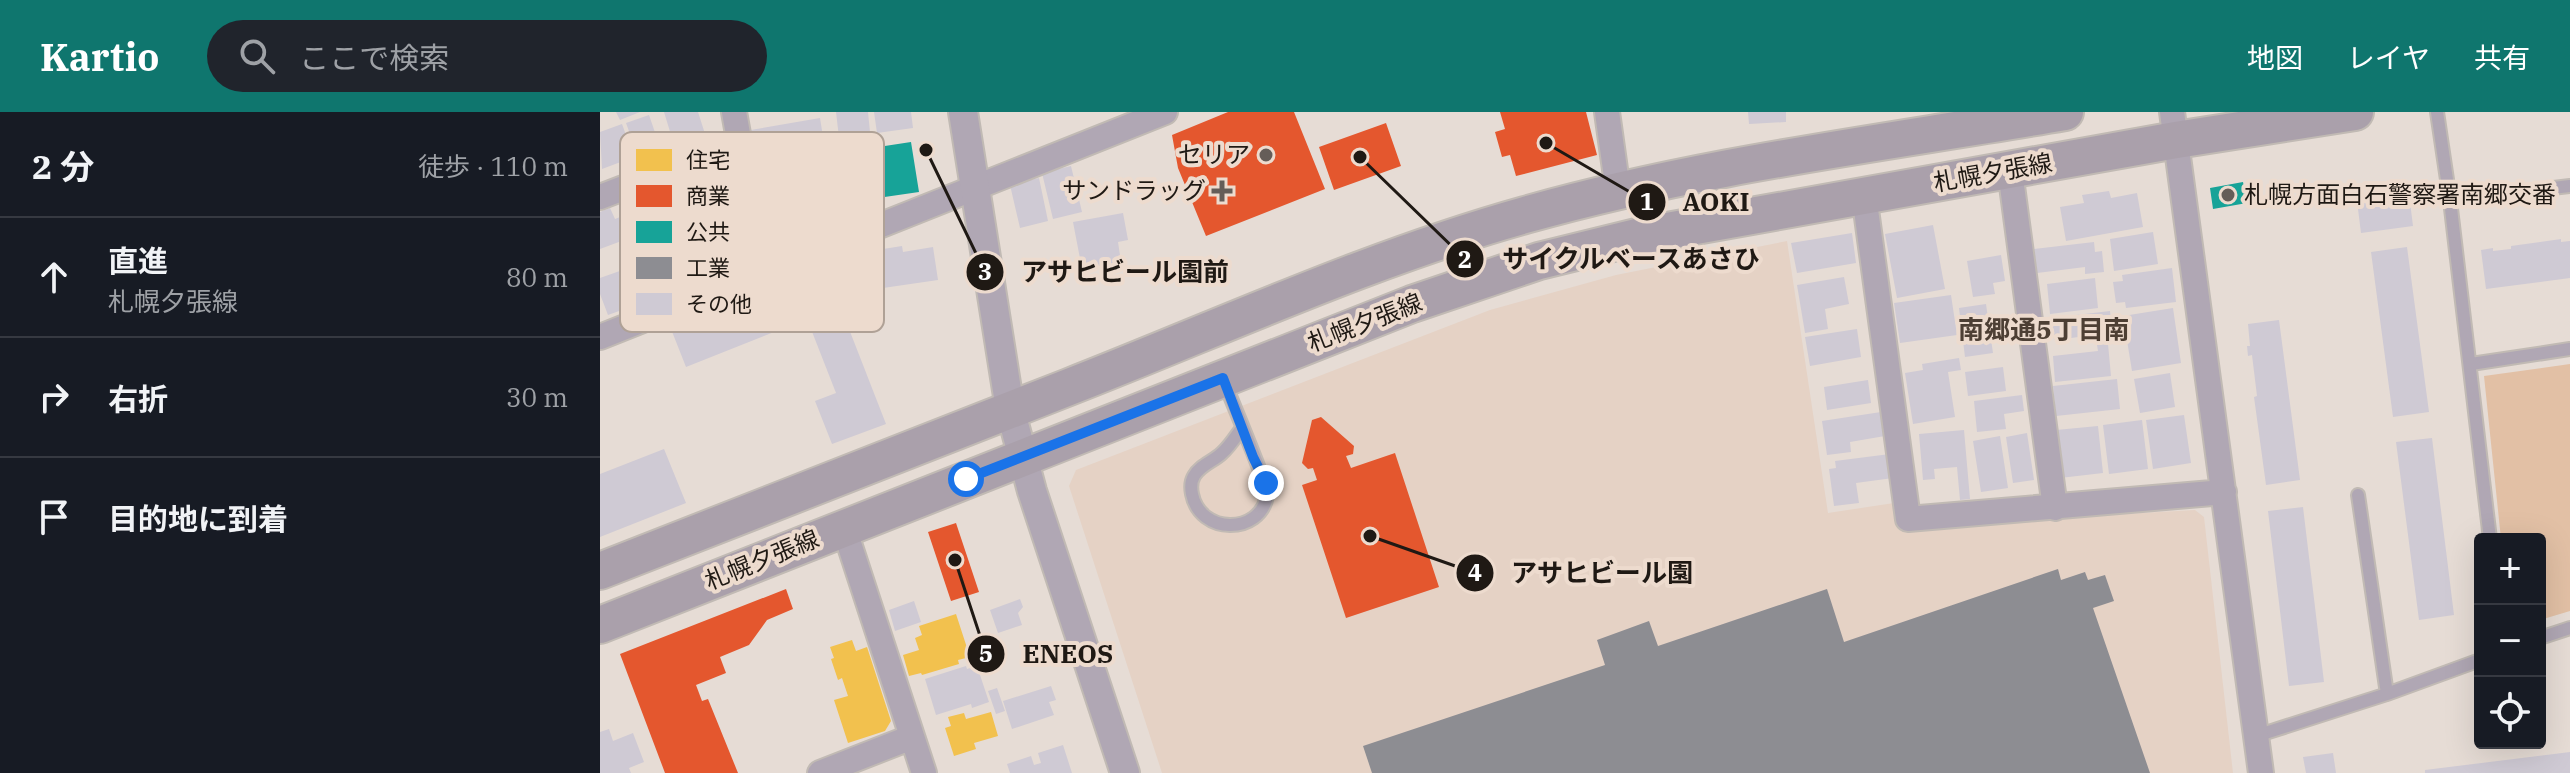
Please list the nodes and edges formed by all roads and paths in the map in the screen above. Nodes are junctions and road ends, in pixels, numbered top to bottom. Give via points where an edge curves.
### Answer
1 (734, 112) edge
2 (963, 112) edge
3 (1607, 112) edge
4 (2065, 112) edge
5 (2355, 112) edge
6 (2437, 112) edge
7 (1151, 115) edge
8 (2174, 126) edge
9 (738, 132) edge
10 (2010, 171) junction
11 (2570, 186) edge
12 (975, 188) junction
13 (620, 189) edge
14 (1618, 191) junction
15 (1864, 195) junction
16 (600, 197) edge
17 (2450, 200) junction
18 (884, 224) edge
19 (620, 329) edge
20 (600, 337) edge
21 (2570, 349) edge
22 (2471, 364) junction
23 (1223, 378) junction
24 (1010, 409) junction
25 (1242, 428) junction
26 (1023, 457) junction
27 (2224, 492) junction
28 (2358, 495) dead end
29 (2055, 508) junction
30 (844, 528) junction
31 (2489, 533) edge
32 (600, 571) edge
33 (600, 625) edge
34 (2570, 628) edge
35 (2546, 636) edge
36 (2474, 662) edge
37 (2387, 694) junction
38 (2256, 736) junction
39 (912, 737) junction
40 (820, 773) edge
41 (924, 773) edge
42 (1125, 773) edge
43 (2261, 773) edge

1 - 9 street
2 - 12 street
3 - 14 street
4 - 14 main road, 札幌夕張線
5 - 8 main road, 札幌夕張線
6 - 17 lane
7 - 12 street
8 - 10 main road, 札幌夕張線
8 - 27 street
10 - 15 main road, 札幌夕張線
10 - 29 street
11 - 17 lane
12 - 18 street
12 - 24 street
13 - 16 street
14 - 24 main road, 札幌夕張線 via 1398,256
15 - 23 main road, 札幌夕張線 via 1658,232 1539,261
15 - 29 street via 1908,519
17 - 22 lane
19 - 20 street
21 - 22 lane
22 - 31 lane
23 - 25 lane
23 - 26 main road, 札幌夕張線
24 - 26 street
24 - 32 main road, 札幌夕張線
25 - 25 lane via 1268,496 1261,511 1229,527 1202,516 1191,488 1194,476
26 - 30 main road, 札幌夕張線
26 - 42 street
27 - 29 street
27 - 38 street
28 - 37 lane
30 - 33 main road, 札幌夕張線
30 - 39 street
34 - 35 lane
36 - 37 lane
37 - 38 lane
38 - 43 street
39 - 40 street
39 - 41 street

